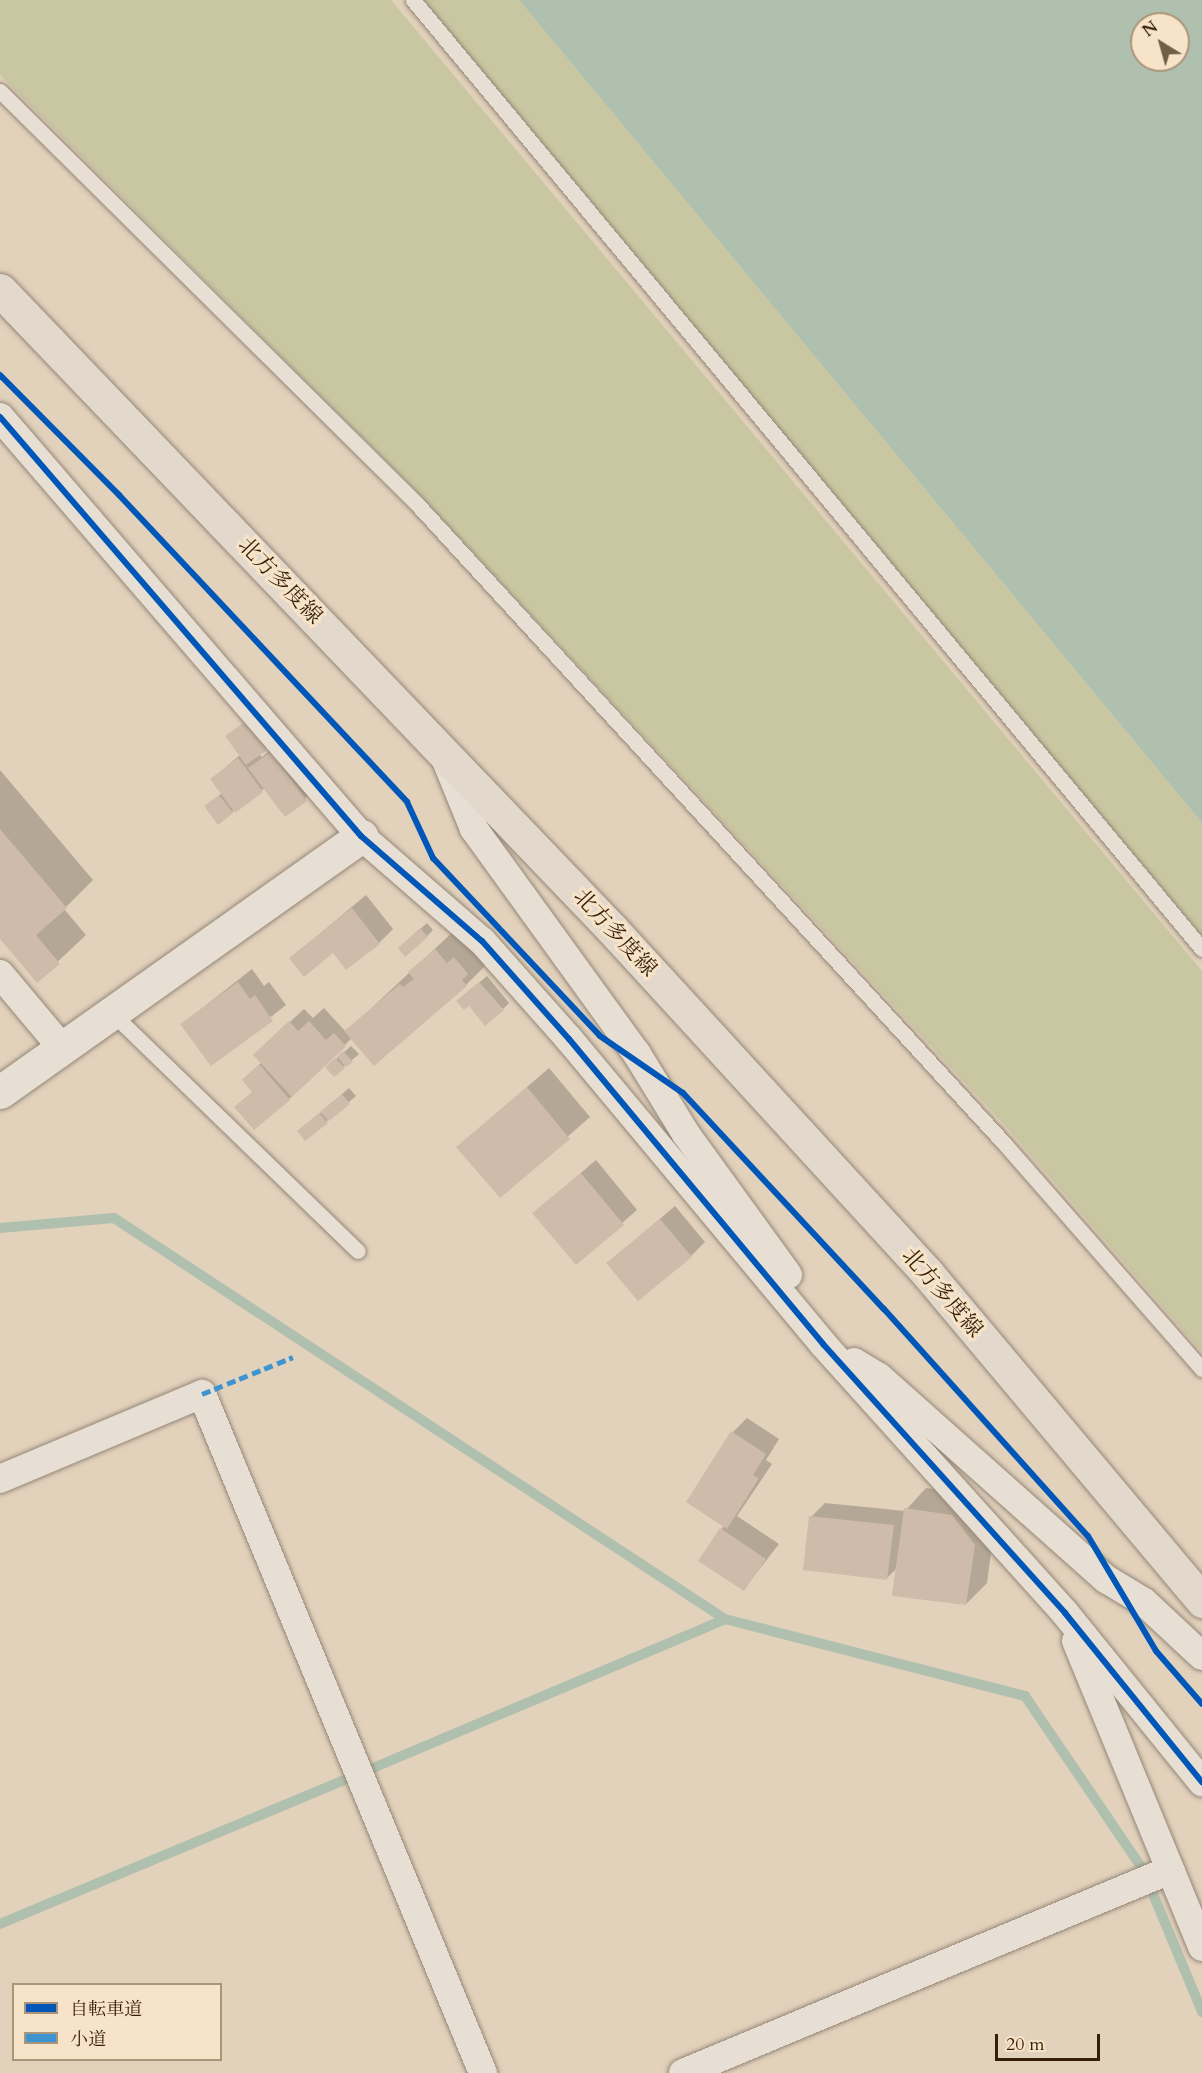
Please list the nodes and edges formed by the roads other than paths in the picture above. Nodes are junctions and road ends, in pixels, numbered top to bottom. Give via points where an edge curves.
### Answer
1 (414, 0) edge
2 (0, 91) edge
3 (0, 290) edge
4 (0, 417) edge
5 (10, 445) edge
6 (440, 748) junction
7 (361, 836) junction
8 (1202, 950) edge
9 (0, 974) edge
10 (112, 1012) junction
11 (62, 1048) junction
12 (0, 1092) edge
13 (358, 1251) dead end
14 (823, 1344) junction
15 (1202, 1369) edge
16 (0, 1479) edge
17 (1202, 1601) edge
18 (1065, 1613) junction
19 (1202, 1656) edge
20 (1202, 1782) edge
21 (1170, 1870) junction
22 (1202, 1947) edge
23 (483, 2073) edge
24 (683, 2073) edge

1 - 8 lane
2 - 15 lane via 416,503 1003,1142
3 - 6 main road, 北方多度線
4 - 5 street
5 - 7 street
6 - 14 street via 474,829 637,1054 686,1134 789,1277
6 - 17 main road, 北方多度線 via 928,1275
7 - 10 street
7 - 14 street via 482,941
9 - 11 street
10 - 11 street
10 - 13 lane
11 - 12 street
14 - 18 street
14 - 19 street via 879,1377 1106,1579 1144,1602
16 - 23 street via 202,1394
18 - 20 street
18 - 21 street
21 - 22 street
21 - 24 street

